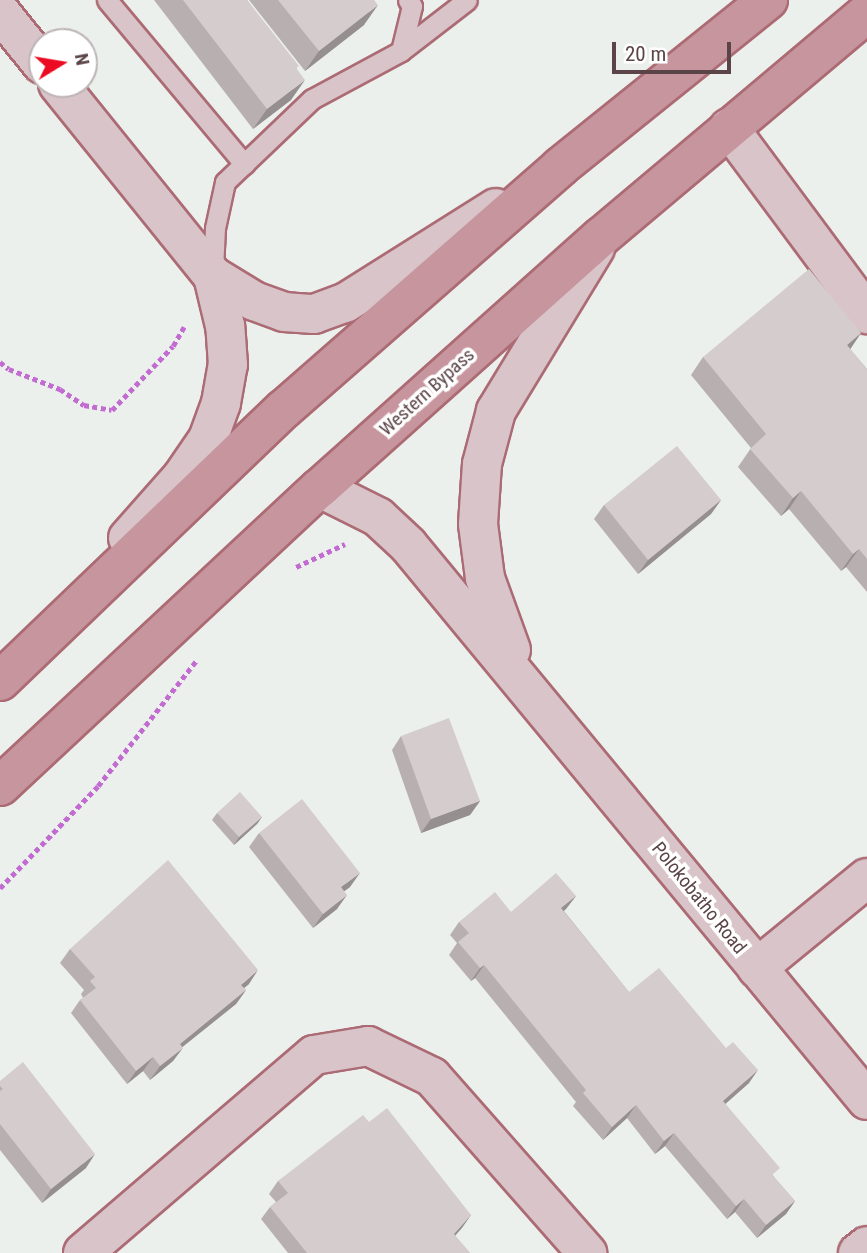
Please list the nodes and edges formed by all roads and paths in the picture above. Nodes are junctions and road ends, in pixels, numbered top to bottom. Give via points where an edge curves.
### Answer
1 (107, 0) edge
2 (408, 0) edge
3 (467, 0) edge
4 (768, 0) edge
5 (0, 12) edge
6 (867, 13) edge
7 (28, 47) edge
8 (401, 51) junction
9 (296, 79) edge
10 (69, 98) edge
11 (312, 99) junction
12 (729, 128) junction
13 (244, 164) junction
14 (560, 167) junction
15 (601, 237) junction
16 (213, 276) junction
17 (867, 314) edge
18 (0, 362) edge
19 (320, 488) junction
20 (378, 517) junction
21 (294, 568) dead end
22 (203, 652) dead end
23 (0, 681) edge
24 (531, 695) junction
25 (0, 786) edge
26 (867, 878) edge
27 (0, 888) edge
28 (757, 968) junction
29 (867, 1100) edge
30 (867, 1246) edge
31 (83, 1253) edge
32 (587, 1253) edge
33 (858, 1253) edge

1 - 13 lane
2 - 8 lane via 412,6
3 - 8 lane
4 - 14 highway
5 - 7 street
6 - 12 highway, Western Bypass
8 - 11 lane
9 - 11 lane
10 - 16 street
11 - 13 lane
12 - 15 highway, Western Bypass
12 - 17 street
13 - 16 lane via 225,183 215,228
14 - 16 street via 345,303 314,314 284,312 254,301
14 - 23 highway via 284,409
15 - 19 highway, Western Bypass
15 - 24 street via 496,411 482,464 478,524 485,579
16 - 18 path via 173,345 112,410 84,405
16 - 23 street via 225,326 228,365 208,439 182,477
19 - 20 street, Polokobatho Road
19 - 25 highway, Western Bypass
20 - 21 path via 342,547
20 - 24 street, Polokobatho Road via 444,586
22 - 27 path via 99,786
24 - 28 street, Polokobatho Road
26 - 28 street
28 - 29 street, Polokobatho Road
30 - 33 street
31 - 32 street via 314,1055 369,1046 432,1077

